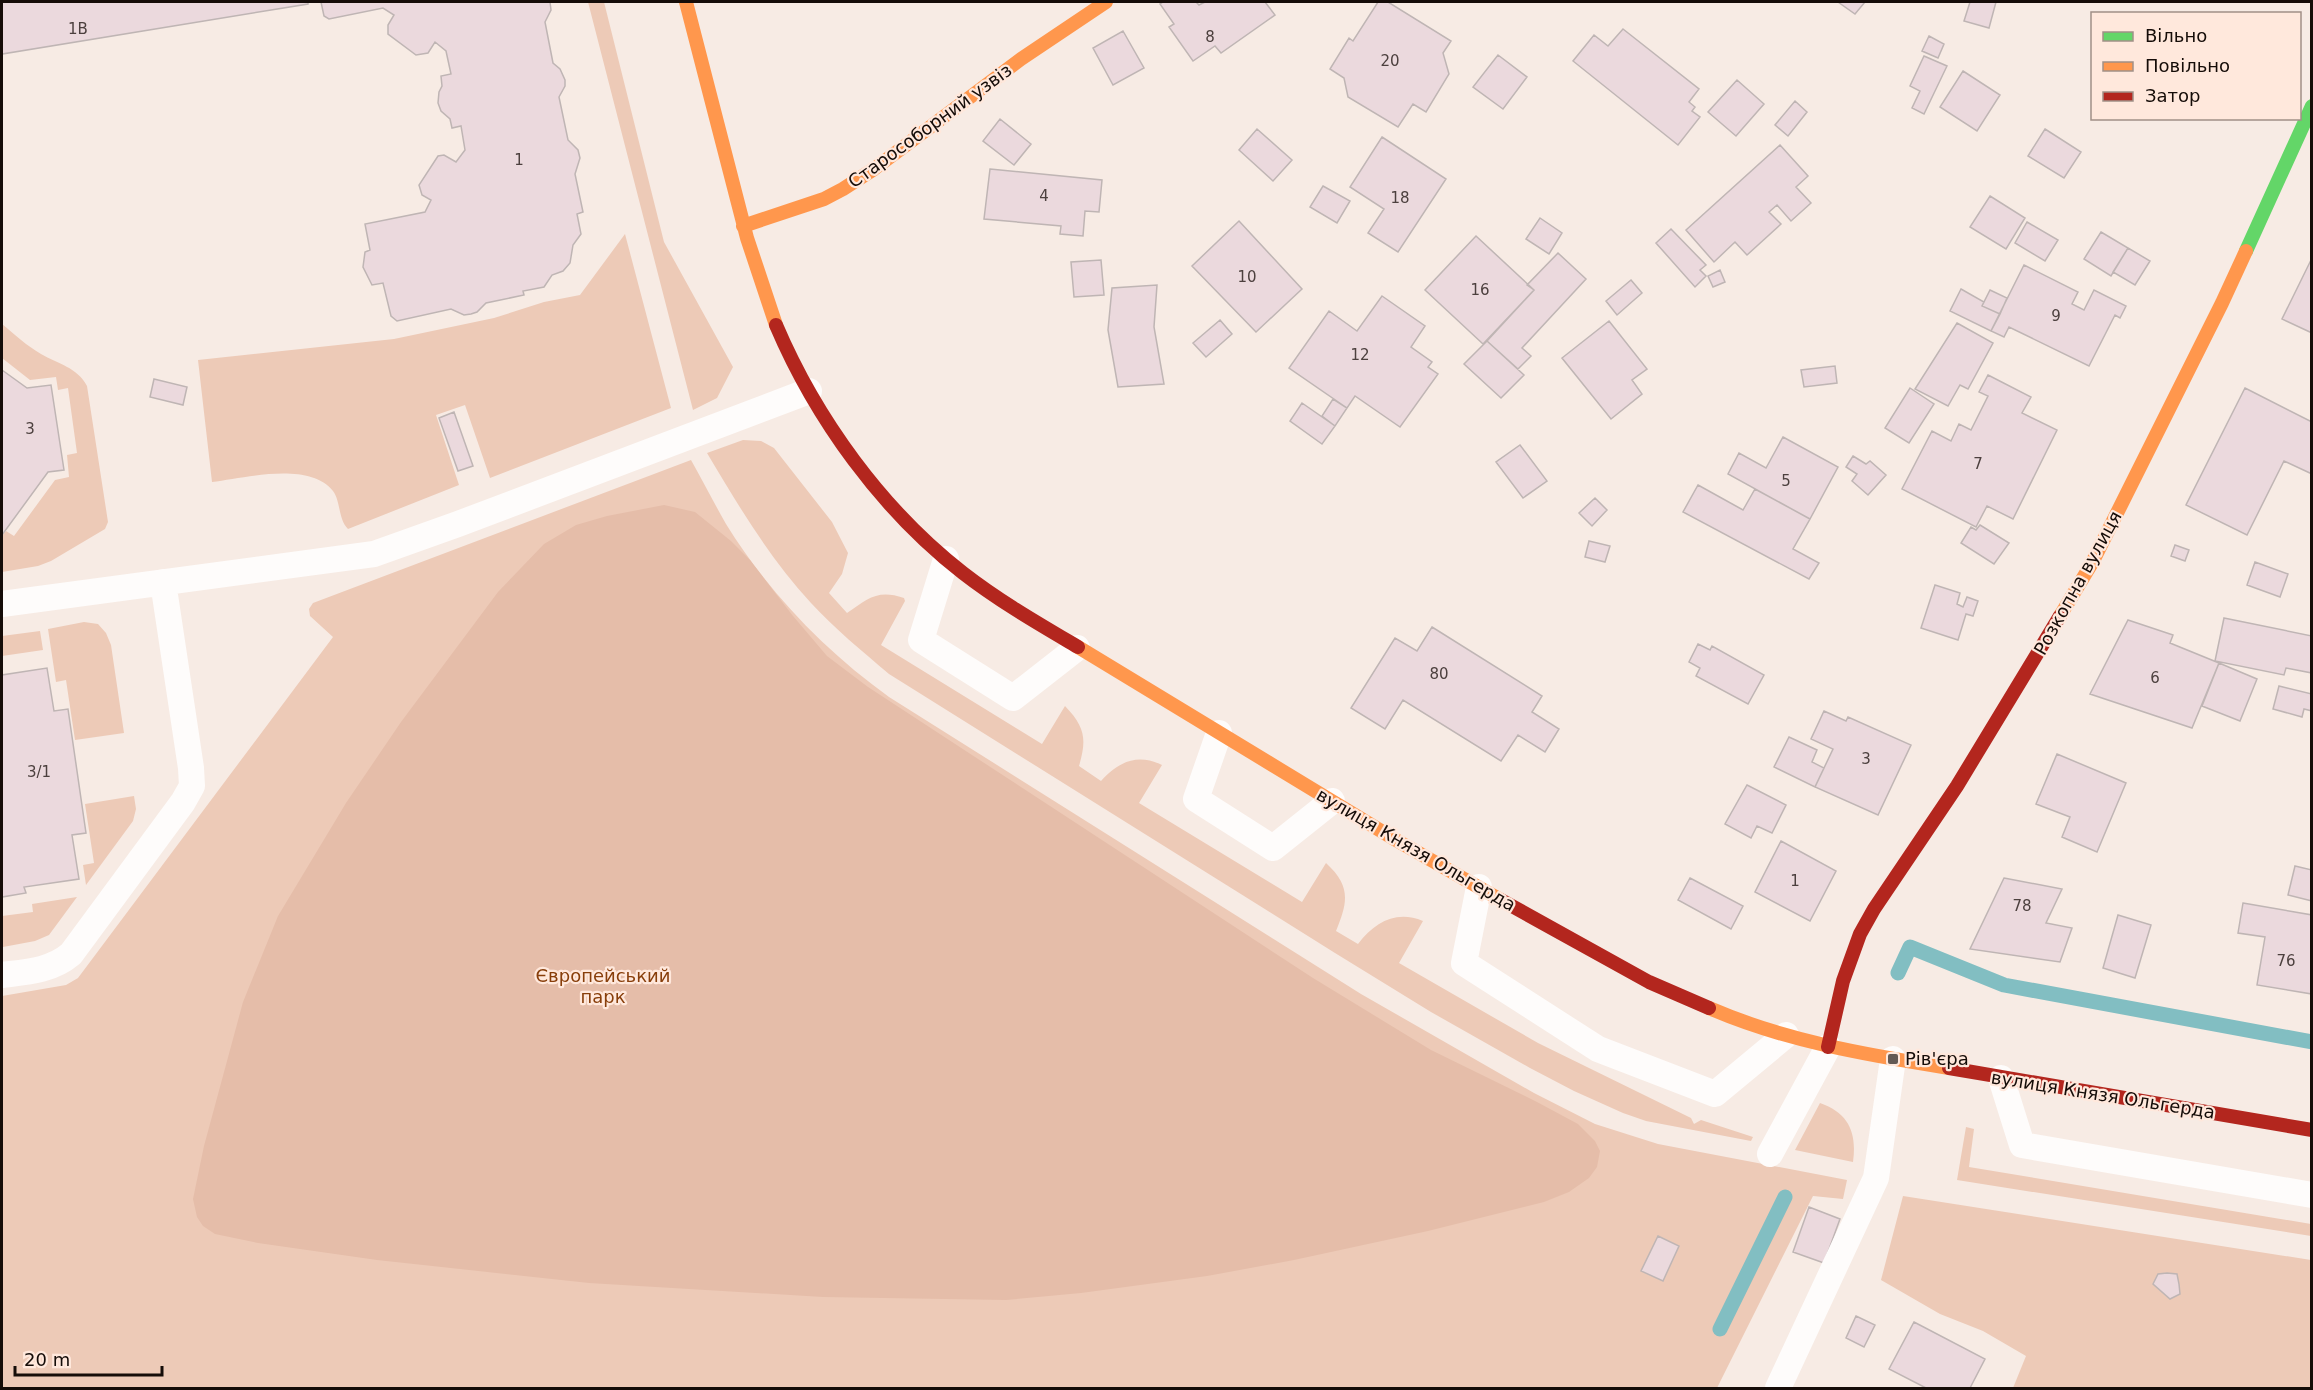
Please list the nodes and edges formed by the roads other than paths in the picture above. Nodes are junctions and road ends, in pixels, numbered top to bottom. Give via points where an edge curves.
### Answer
1 (686, 2) edge
2 (1106, 2) edge
3 (2312, 106) edge
4 (743, 226) junction
5 (809, 391) junction
6 (946, 559) junction
7 (163, 582) junction
8 (2, 604) edge
9 (1077, 648) junction
10 (1220, 733) junction
11 (1332, 801) junction
12 (1479, 887) junction
13 (2, 975) edge
14 (1786, 1035) junction
15 (1828, 1047) junction
16 (1893, 1059) junction
17 (2001, 1078) junction
18 (2312, 1130) edge
19 (1770, 1154) dead end
20 (2312, 1196) edge
21 (1778, 1389) edge

1 - 4 main road, вулиця Князя Ольгерда
2 - 4 main road, Старособорний узвіз via 843,189
3 - 15 main road, Розкопна вулиця via 2222,303 2092,563 1957,786 1860,934 1843,981
4 - 5 main road, вулиця Князя Ольгерда via 783,342
5 - 6 main road, вулиця Князя Ольгерда via 846,450
5 - 7 lane via 396,547 351,558
6 - 9 main road, вулиця Князя Ольгерда via 996,598
6 - 9 lane via 921,640 1013,698
7 - 8 lane
7 - 13 lane via 192,786 60,964
9 - 10 main road, вулиця Князя Ольгерда
10 - 11 main road, вулиця Князя Ольгерда
10 - 11 lane via 1196,799 1273,848
11 - 12 main road, вулиця Князя Ольгерда
12 - 14 main road, вулиця Князя Ольгерда via 1649,982
12 - 14 lane via 1464,963 1598,1049 1715,1095
14 - 15 main road, вулиця Князя Ольгерда
15 - 16 main road, вулиця Князя Ольгерда
15 - 19 lane
16 - 17 main road, вулиця Князя Ольгерда
16 - 21 lane via 1876,1178
17 - 18 main road, вулиця Князя Ольгерда
17 - 20 lane via 2022,1145

